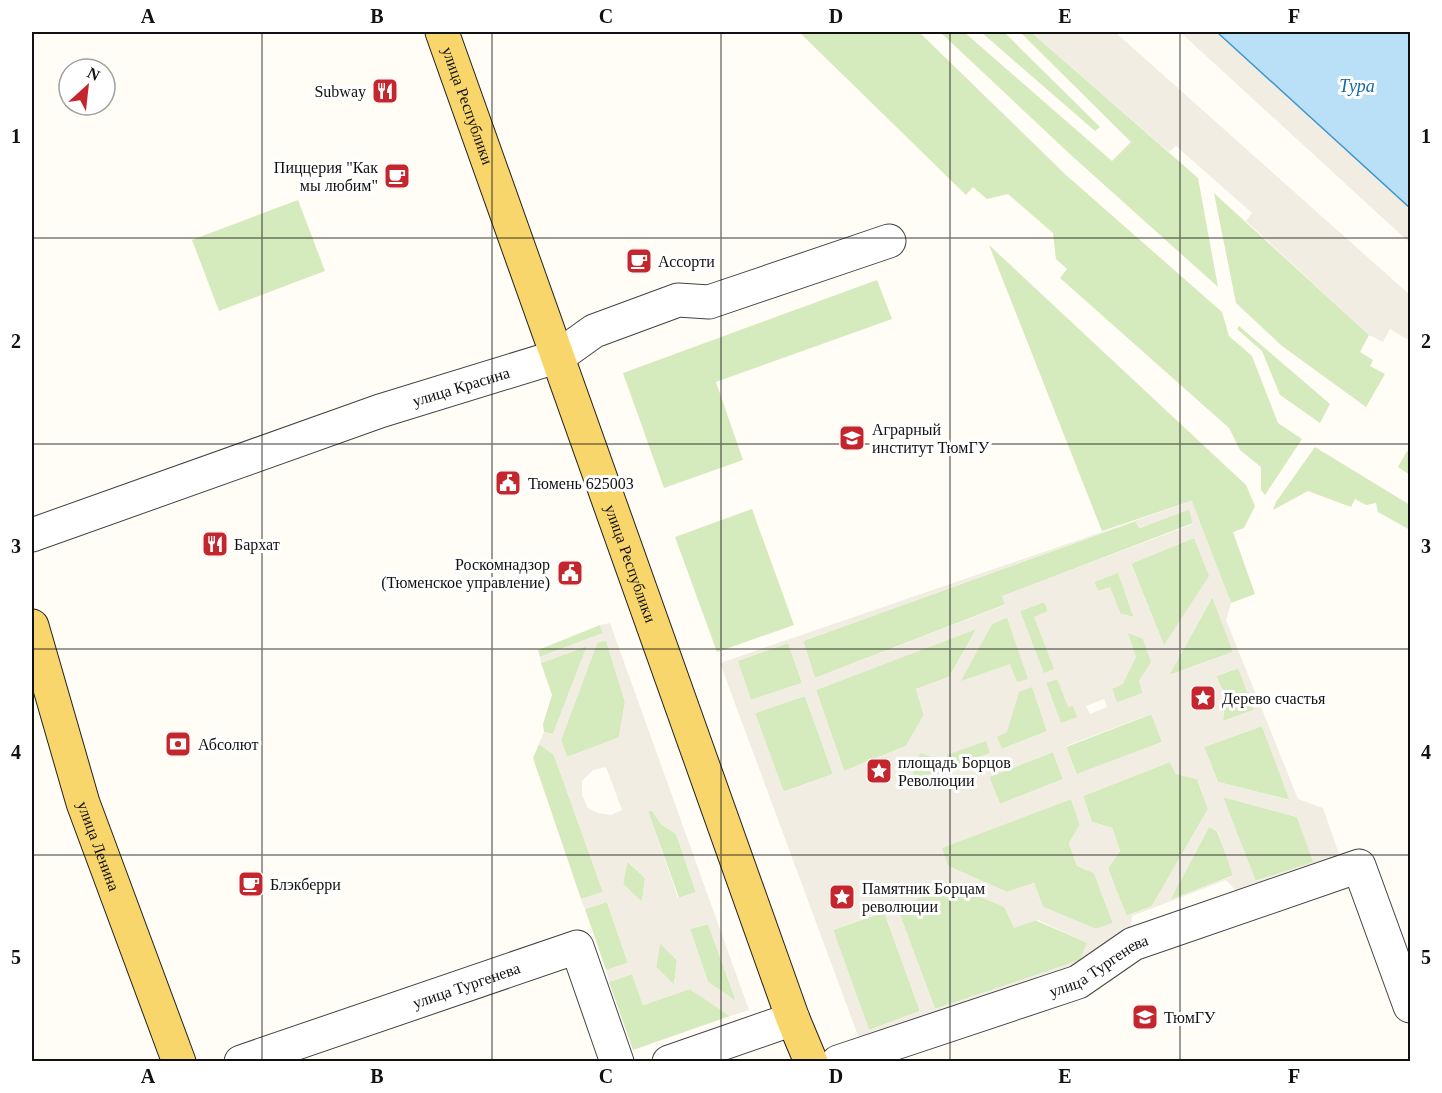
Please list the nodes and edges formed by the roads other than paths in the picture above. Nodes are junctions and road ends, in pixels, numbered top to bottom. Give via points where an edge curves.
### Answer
1 (442, 32) edge
2 (889, 241) dead end
3 (559, 356) junction
4 (32, 535) edge
5 (32, 626) edge
6 (1410, 1006) edge
7 (793, 1019) junction
8 (179, 1062) edge
9 (242, 1062) edge
10 (617, 1062) edge
11 (669, 1062) edge
12 (811, 1062) edge
13 (838, 1062) edge

1 - 3 main road, улица Республики
2 - 3 street, улица Красина via 709,302 678,300 594,331
3 - 4 street, улица Красина via 380,411
3 - 7 main road, улица Республики
5 - 8 main road, улица Ленина via 83,802
6 - 13 street, улица Тургенева via 1359,866 1133,944 1078,982
7 - 11 street
7 - 12 main road, улица Республики
9 - 10 street, улица Тургенева via 576,947

